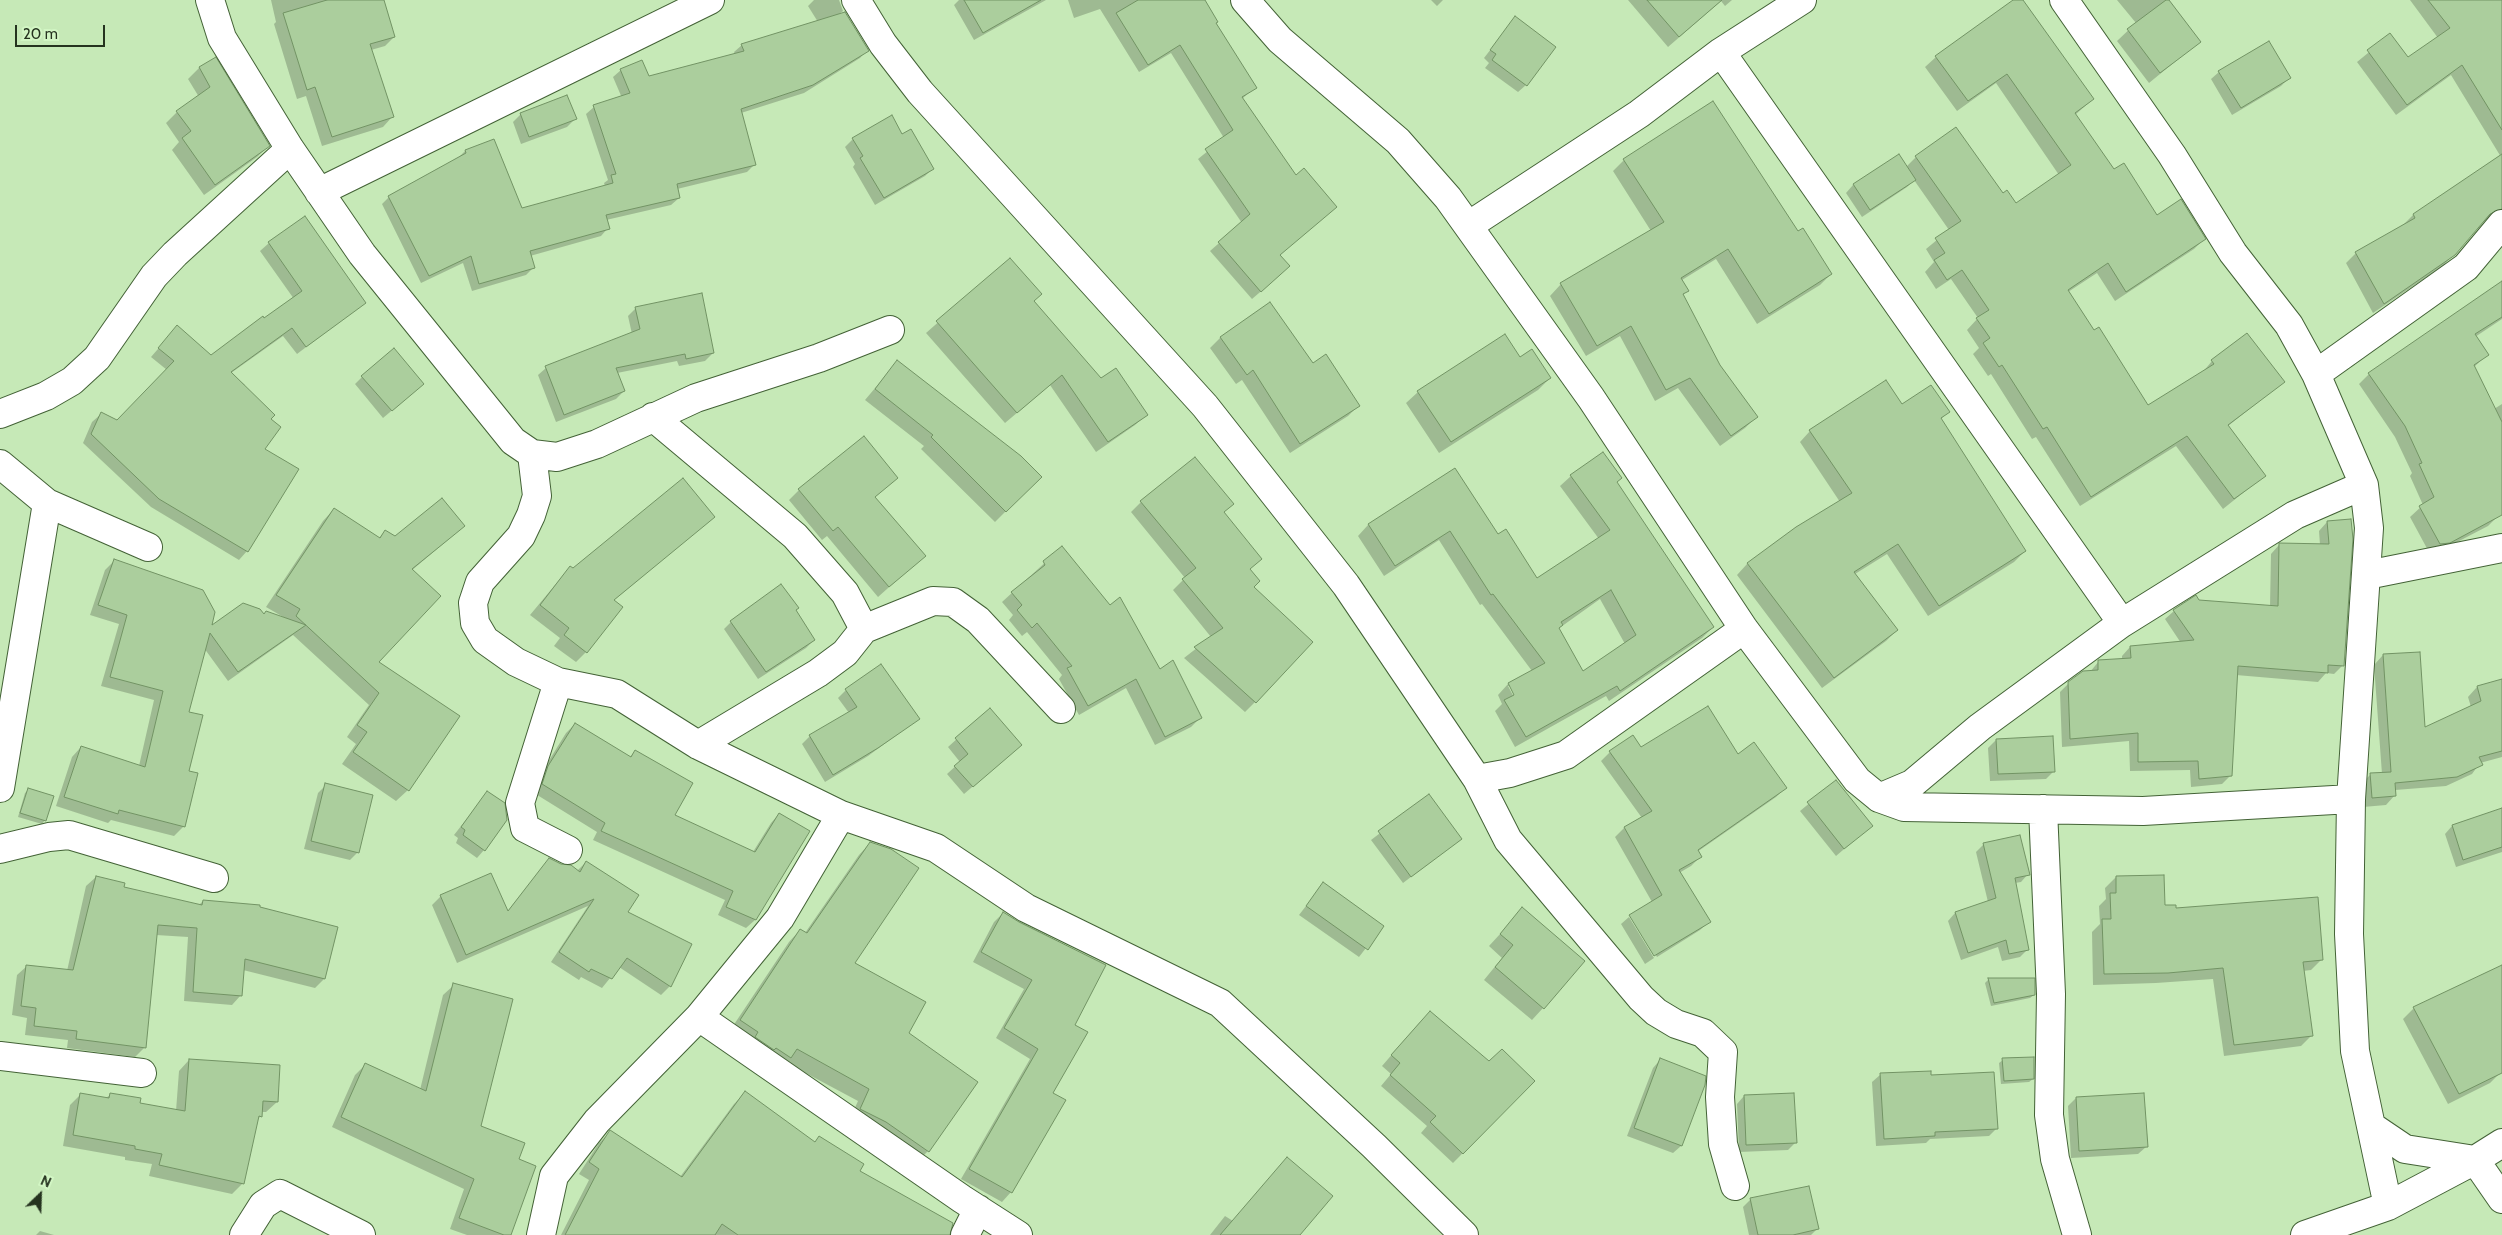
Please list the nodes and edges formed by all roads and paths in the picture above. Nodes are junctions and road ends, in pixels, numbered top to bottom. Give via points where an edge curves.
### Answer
1 (210, 0) edge
2 (710, 0) edge
3 (856, 0) edge
4 (1245, 0) edge
5 (1802, 0) edge
6 (2064, 0) edge
7 (1721, 52) junction
8 (290, 149) junction
9 (319, 192) junction
10 (2502, 224) edge
11 (1468, 226) junction
12 (890, 330) dead end
13 (2316, 374) junction
14 (0, 414) edge
15 (653, 417) junction
16 (532, 454) junction
17 (0, 464) edge
18 (2364, 485) junction
19 (47, 503) junction
20 (148, 547) dead end
21 (2502, 548) edge
22 (2367, 575) junction
23 (2122, 623) junction
24 (864, 629) junction
25 (1744, 629) junction
26 (558, 682) junction
27 (1061, 709) dead end
28 (698, 745) junction
29 (1477, 779) junction
30 (0, 788) edge
31 (1879, 798) junction
32 (2351, 799) junction
33 (2044, 809) junction
34 (841, 815) junction
35 (0, 849) edge
36 (568, 850) dead end
37 (214, 878) dead end
38 (699, 1016) junction
39 (0, 1056) edge
40 (142, 1073) dead end
41 (2371, 1126) junction
42 (2502, 1142) edge
43 (2475, 1160) junction
44 (1735, 1186) dead end
45 (2502, 1199) edge
46 (2388, 1206) junction
47 (978, 1209) junction
48 (244, 1235) edge
49 (361, 1235) edge
50 (541, 1235) edge
51 (965, 1235) edge
52 (1018, 1235) edge
53 (1464, 1235) edge
54 (2076, 1235) edge
55 (2305, 1235) edge

1 - 8 street via 222,38
2 - 9 street
3 - 29 street via 883,44 920,92 1204,406 1346,585
4 - 11 street via 1280,40 1398,141
5 - 7 street
6 - 13 street via 2172,155 2232,253 2290,325
7 - 11 street via 1639,114
7 - 23 street
8 - 9 street
8 - 14 street via 154,276 90,364 72,381 46,396
9 - 16 street via 362,254 513,442
10 - 13 street via 2466,267
11 - 25 street via 1590,398
12 - 15 street via 819,358 696,398
13 - 18 street
15 - 16 street via 597,444 557,457
15 - 24 street via 795,536 845,593
16 - 26 street via 537,496 531,515 521,536 480,582 473,603 475,623 485,640 516,662
17 - 19 street
18 - 22 street via 2369,528
18 - 23 street via 2295,515
19 - 20 street
19 - 30 street
21 - 22 street
22 - 32 street
23 - 31 street via 1980,727 1912,784
24 - 27 street via 933,601 953,602 978,620
24 - 28 street via 838,658
25 - 29 street via 1566,755 1510,773
25 - 31 street via 1856,780
26 - 28 street via 617,694
26 - 36 street via 520,803 524,828
28 - 34 street
29 - 44 street via 1508,840 1641,998 1676,1024 1704,1033 1723,1052 1720,1096 1723,1144
31 - 33 street via 1904,807
32 - 33 street via 2143,810
32 - 41 street via 2349,934 2355,1051
33 - 54 street via 2051,994 2049,1115 2055,1159
34 - 38 street via 780,918
34 - 53 street via 936,848 1026,908 1220,1003
35 - 37 street via 49,836 68,835
38 - 47 street
38 - 50 street via 596,1121 554,1176
39 - 40 street
41 - 43 street via 2405,1149
41 - 46 street
42 - 43 street
43 - 45 street
43 - 46 street
46 - 55 street
47 - 51 street
47 - 52 street
48 - 49 street via 262,1205 280,1194

